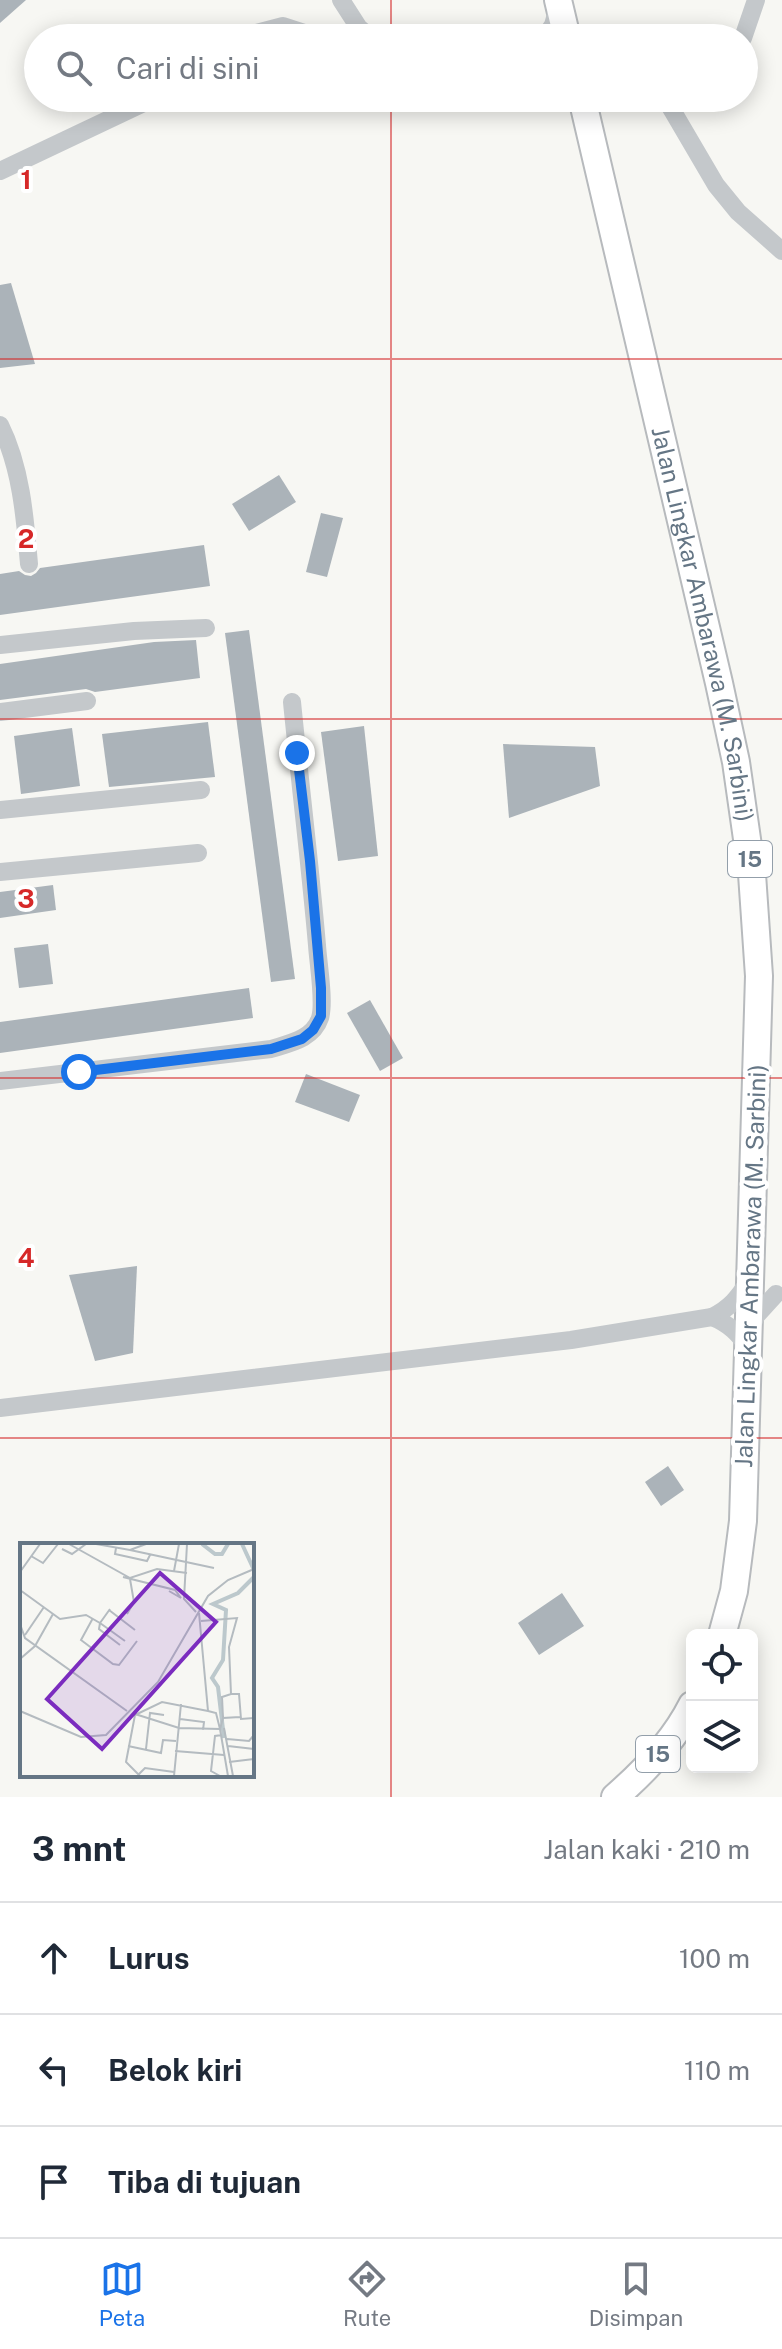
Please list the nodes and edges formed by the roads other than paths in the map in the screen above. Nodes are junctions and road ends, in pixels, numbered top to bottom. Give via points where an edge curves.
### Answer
1 (341, 0) edge
2 (756, 0) edge
3 (560, 1) edge
4 (356, 24) edge
5 (553, 24) edge
6 (564, 24) edge
7 (574, 24) edge
8 (748, 24) edge
9 (124, 112) edge
10 (585, 112) edge
11 (673, 112) edge
12 (0, 171) edge
13 (782, 251) edge
14 (0, 425) edge
15 (29, 564) dead end
16 (206, 628) dead end
17 (0, 645) edge
18 (87, 701) dead end
19 (292, 702) dead end
20 (0, 712) edge
21 (201, 790) dead end
22 (0, 810) edge
23 (198, 853) dead end
24 (0, 872) edge
25 (0, 1081) edge
26 (750, 1274) junction
27 (779, 1294) edge
28 (712, 1317) junction
29 (749, 1340) junction
30 (0, 1408) edge
31 (724, 1629) edge
32 (686, 1716) edge
33 (615, 1797) edge

1 - 4 street
2 - 8 street
3 - 5 street
3 - 6 highway
3 - 7 street
9 - 12 street
10 - 26 highway, Jalan Lingkar Ambarawa (M. Sarbini) / 15 via 719,683 750,860 759,976
11 - 13 street via 716,185
14 - 15 street via 22,500
16 - 17 street
18 - 20 street
19 - 25 street via 321,988 321,1016 313,1030 271,1049
21 - 22 street
23 - 24 street
26 - 27 street
26 - 28 street via 738,1299
26 - 29 highway, Jalan Lingkar Ambarawa (M. Sarbini) / 15
27 - 29 street via 756,1316
28 - 29 street
28 - 30 street via 571,1340
29 - 31 highway, Jalan Lingkar Ambarawa (M. Sarbini) / 15 via 743,1521
32 - 33 highway, 15 via 645,1771

